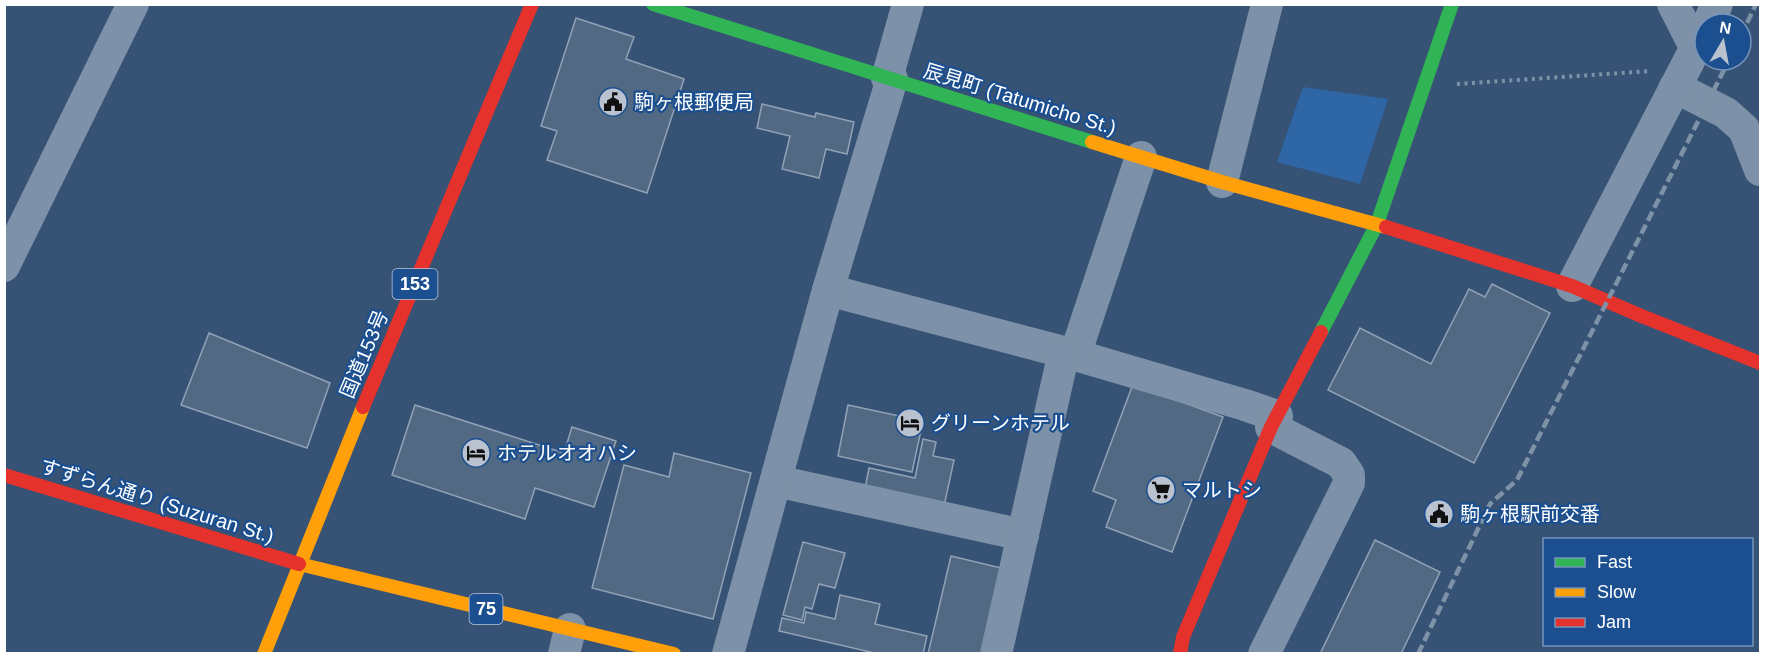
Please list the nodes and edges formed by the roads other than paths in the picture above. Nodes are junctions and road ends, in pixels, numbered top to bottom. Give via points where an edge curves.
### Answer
1 (133, 4) edge
2 (532, 4) edge
3 (653, 4) edge
4 (908, 4) edge
5 (1267, 4) edge
6 (1452, 4) edge
7 (1673, 4) edge
8 (1693, 50) edge
9 (1693, 54) edge
10 (1704, 72) edge
11 (889, 78) junction
12 (1752, 130) edge
13 (1141, 158) junction
14 (1761, 170) edge
15 (1222, 182) junction
16 (1377, 224) junction
17 (4, 266) edge
18 (1572, 286) junction
19 (828, 290) junction
20 (1070, 354) junction
21 (1761, 363) edge
22 (1274, 421) junction
23 (4, 475) edge
24 (776, 481) junction
25 (1023, 536) junction
26 (299, 564) junction
27 (567, 641) edge
28 (264, 654) edge
29 (674, 654) edge
30 (728, 654) edge
31 (996, 654) edge
32 (1180, 654) edge
33 (1264, 654) edge

1 - 17 street
2 - 26 main road, 国道153号 / 153
3 - 11 main road, 辰見町 (Tatumicho St.)
4 - 11 street
5 - 15 street
6 - 16 main road
7 - 8 street
9 - 18 street
10 - 12 street via 1726,113
11 - 13 main road, 辰見町 (Tatumicho St.)
11 - 19 street
12 - 14 street
13 - 15 main road, 辰見町 (Tatumicho St.)
13 - 20 street
15 - 16 main road, 辰見町 (Tatumicho St.)
16 - 18 main road, 辰見町 (Tatumicho St.)
16 - 22 main road
18 - 21 main road, 辰見町 (Tatumicho St.)
19 - 20 street
19 - 24 street
20 - 22 street via 1245,405
20 - 25 street
22 - 32 main road via 1183,637
22 - 33 street via 1341,463 1349,483
23 - 26 main road, すずらん通り (Suzuran St.)
24 - 25 street
24 - 30 street
25 - 31 street
26 - 27 main road, 75
26 - 28 main road, 国道153号 / 153
27 - 29 main road, 75

